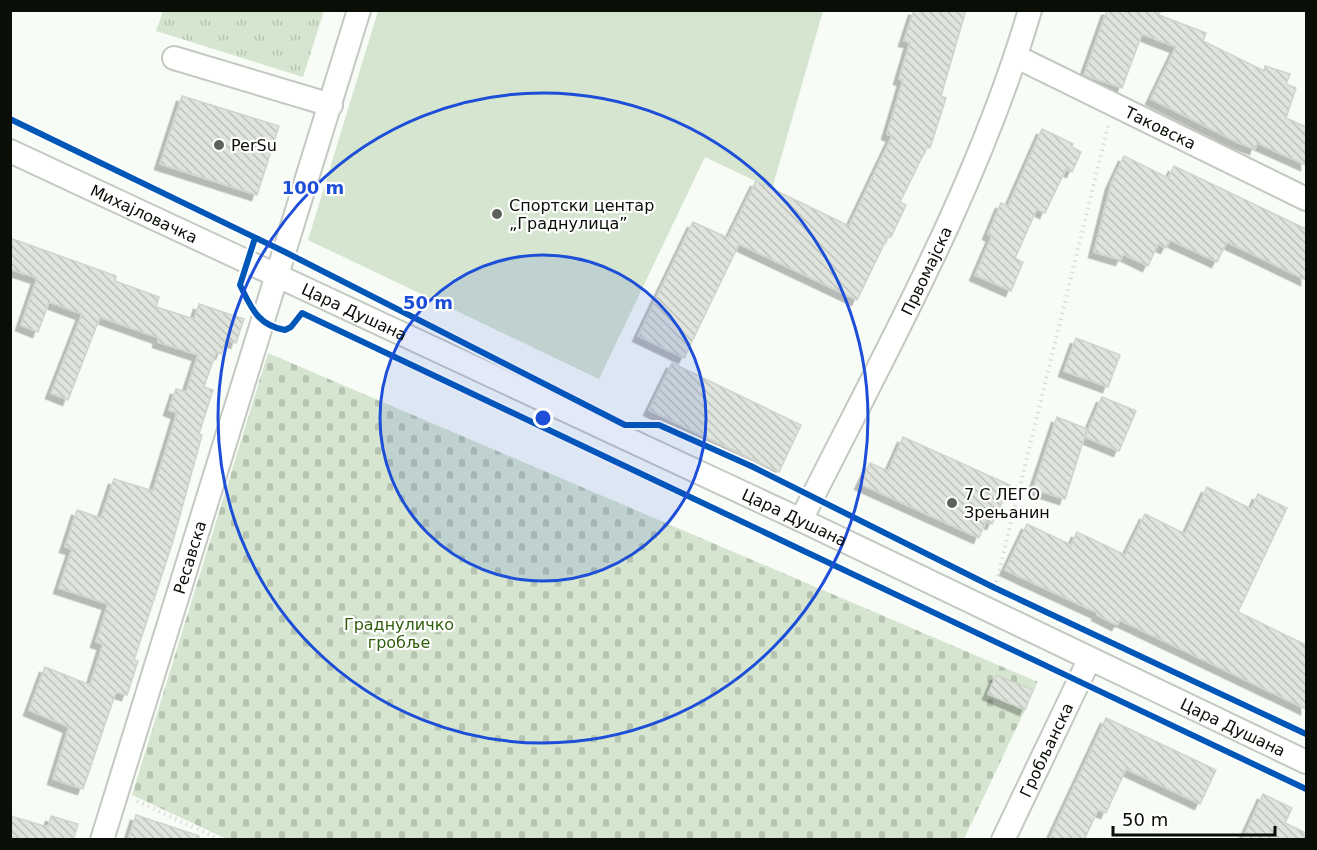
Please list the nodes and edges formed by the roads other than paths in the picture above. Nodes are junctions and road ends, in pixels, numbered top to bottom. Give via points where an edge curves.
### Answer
1 (359, 10) edge
2 (1030, 10) edge
3 (1017, 57) junction
4 (174, 58) dead end
5 (330, 105) junction
6 (10, 151) edge
7 (1306, 199) edge
8 (278, 277) junction
9 (801, 520) junction
10 (1089, 660) junction
11 (1306, 762) edge
12 (102, 840) edge
13 (1003, 840) edge

1 - 5 street, Ресавска
2 - 3 street, Првомајска
3 - 7 street, Таковска
3 - 9 street, Првомајска via 998,112 925,273
4 - 5 street
5 - 8 street, Ресавска
6 - 8 street, Михајловачка
8 - 9 street, Цара Душана
8 - 12 street, Ресавска
9 - 10 street, Цара Душана
10 - 11 street, Цара Душана
10 - 13 street, Гробљанска

